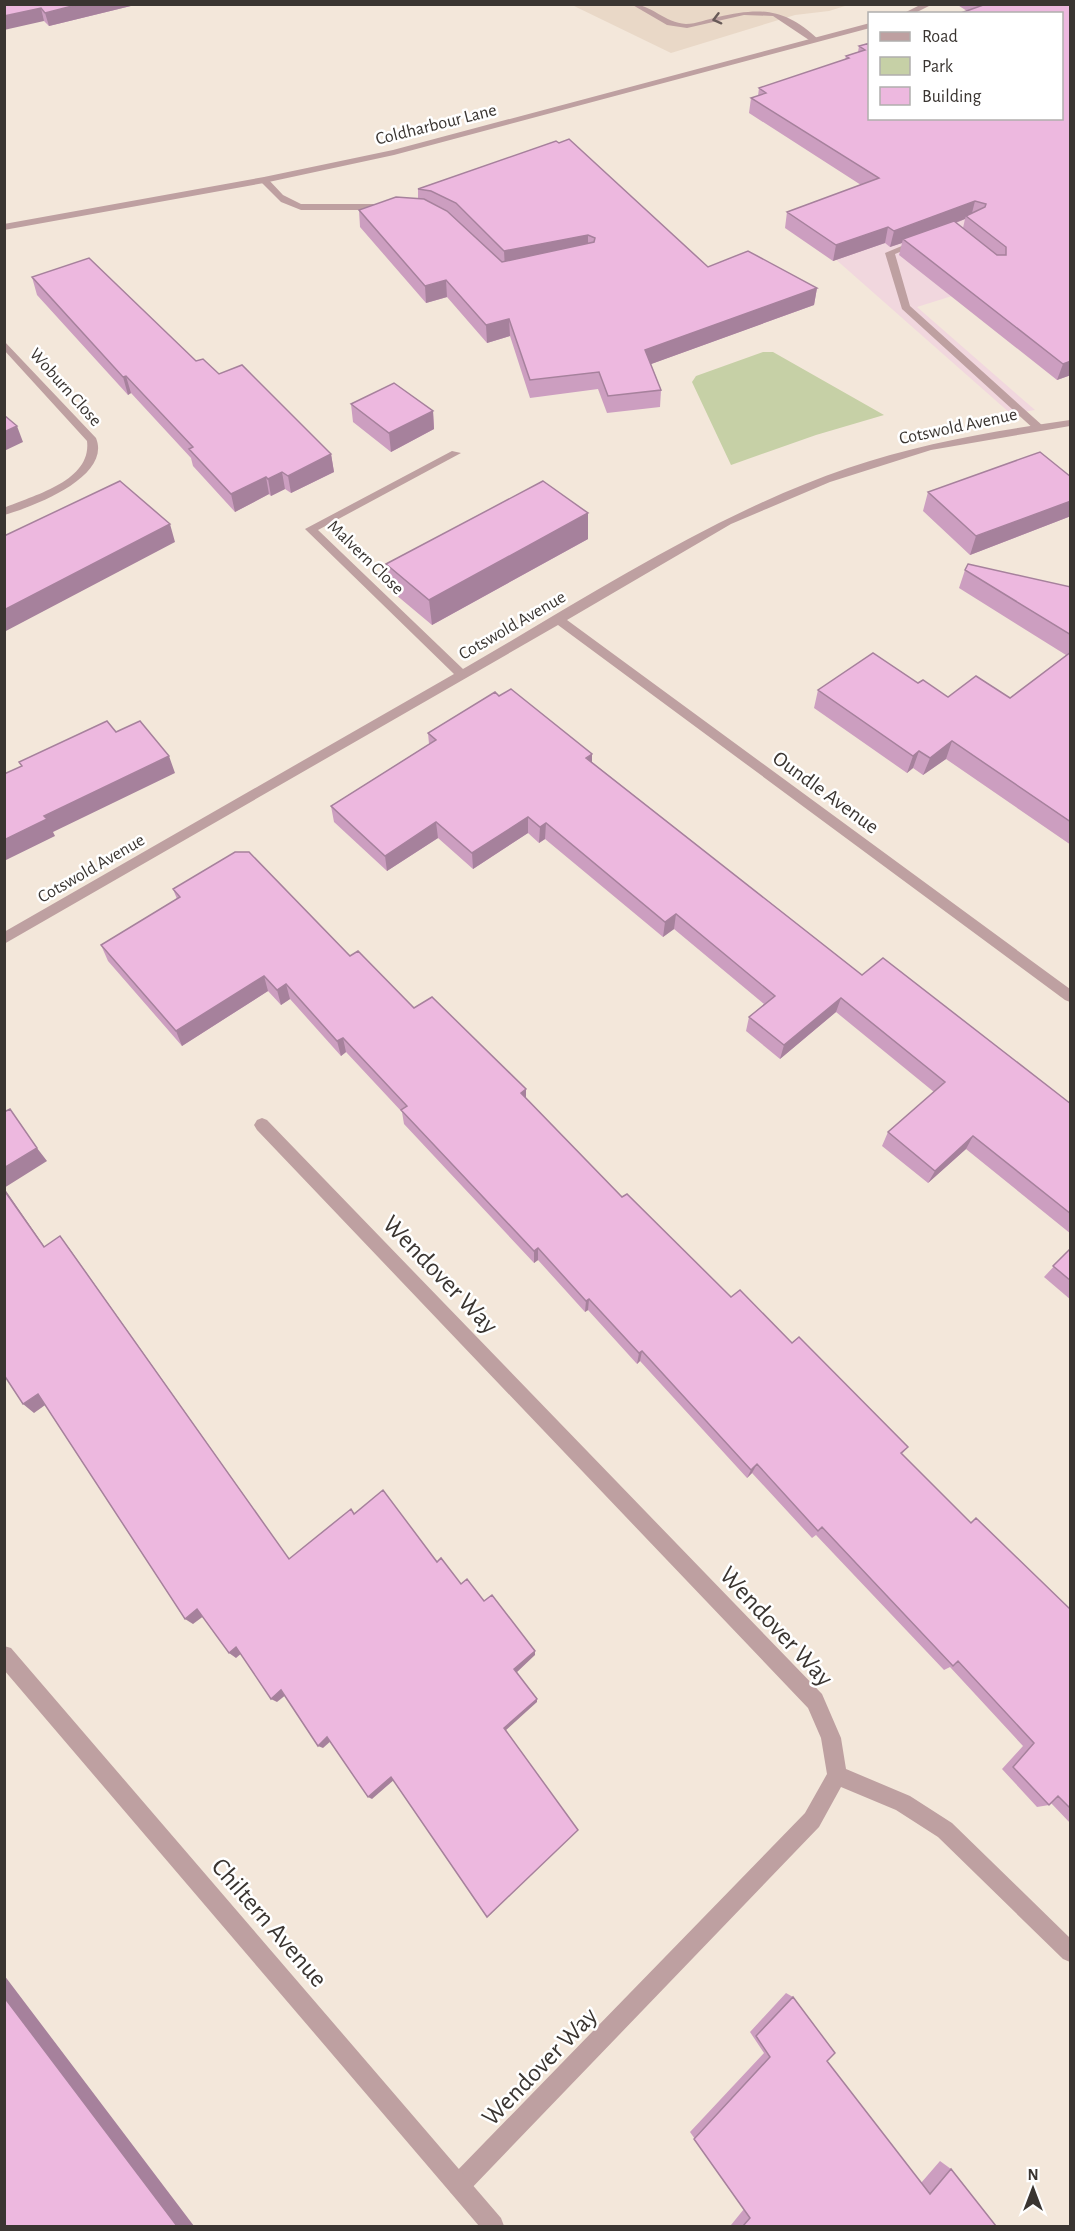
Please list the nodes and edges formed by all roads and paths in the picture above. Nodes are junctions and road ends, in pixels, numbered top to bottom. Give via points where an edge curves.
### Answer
1 (634, 4) edge
2 (779, 4) edge
3 (930, 4) edge
4 (910, 12) edge
5 (775, 14) junction
6 (868, 26) edge
7 (815, 40) junction
8 (264, 180) junction
9 (401, 208) edge
10 (4, 227) edge
11 (931, 238) edge
12 (4, 344) edge
13 (1071, 423) edge
14 (1039, 428) junction
15 (456, 453) dead end
16 (4, 512) edge
17 (558, 619) junction
18 (462, 675) junction
19 (4, 939) edge
20 (1071, 996) edge
21 (262, 1125) dead end
22 (4, 1655) edge
23 (837, 1775) junction
24 (1071, 1953) edge
25 (459, 2185) junction
26 (493, 2226) edge

5 -> 1 street via 744,13 687,26 670,23
2 - 5 street
3 - 4 street
5 - 7 street
6 - 7 street, Coldharbour Lane
7 - 8 street, Coldharbour Lane via 483,130
8 - 9 street via 287,204 300,207
8 - 10 street, Coldharbour Lane
11 - 14 street via 890,253 905,307
12 - 16 street, Woburn Close via 95,447 92,463 76,478
13 - 14 street, Cotswold Avenue
14 - 17 street, Cotswold Avenue via 930,447 849,470 775,499 727,522
15 - 18 street, Malvern Close via 311,530
17 - 18 street, Cotswold Avenue
17 - 20 street, Oundle Avenue
18 - 19 street, Cotswold Avenue
21 - 23 street, Wendover Way via 815,1701 831,1738
22 - 25 street, Chiltern Avenue
23 - 24 street via 903,1803 945,1830
23 - 25 street, Wendover Way via 812,1820
25 - 26 street, Chiltern Avenue

